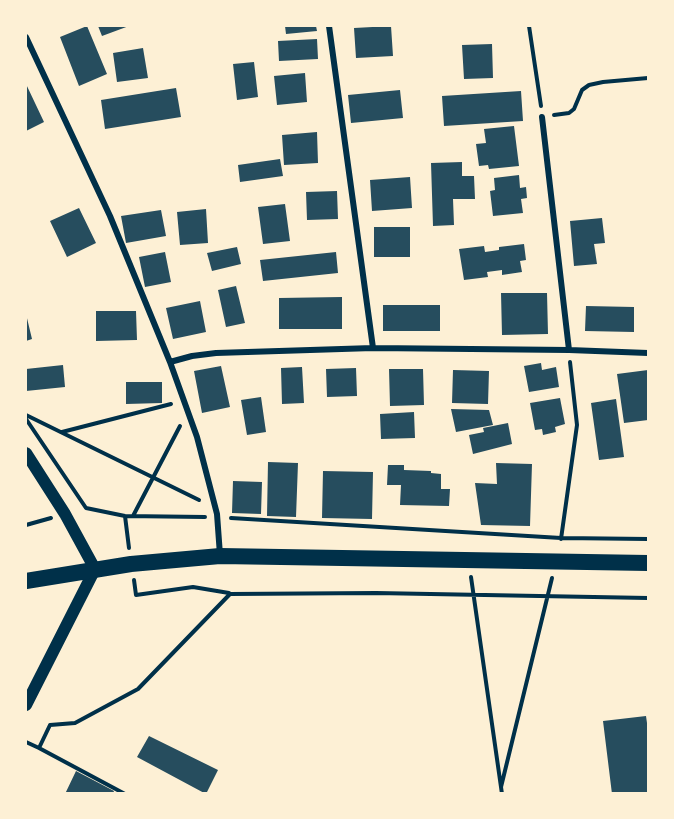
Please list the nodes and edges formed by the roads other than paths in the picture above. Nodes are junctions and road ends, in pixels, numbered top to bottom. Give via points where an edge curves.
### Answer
1 (329, 26) edge
2 (26, 37) edge
3 (542, 117) road end
4 (373, 348) junction
5 (569, 350) junction
6 (648, 353) edge
7 (170, 362) junction
8 (26, 453) edge
9 (220, 556) junction
10 (648, 563) edge
11 (95, 570) junction
12 (26, 581) edge
13 (26, 677) edge
14 (27, 701) edge

1 - 4 street
2 - 7 street via 110,216
3 - 5 street
4 - 5 street
4 - 7 street via 216,353
5 - 6 street
7 - 9 street via 197,437 216,509
8 - 11 main road
9 - 10 highway
9 - 11 highway
11 - 12 highway
11 - 14 main road
13 - 14 main road

